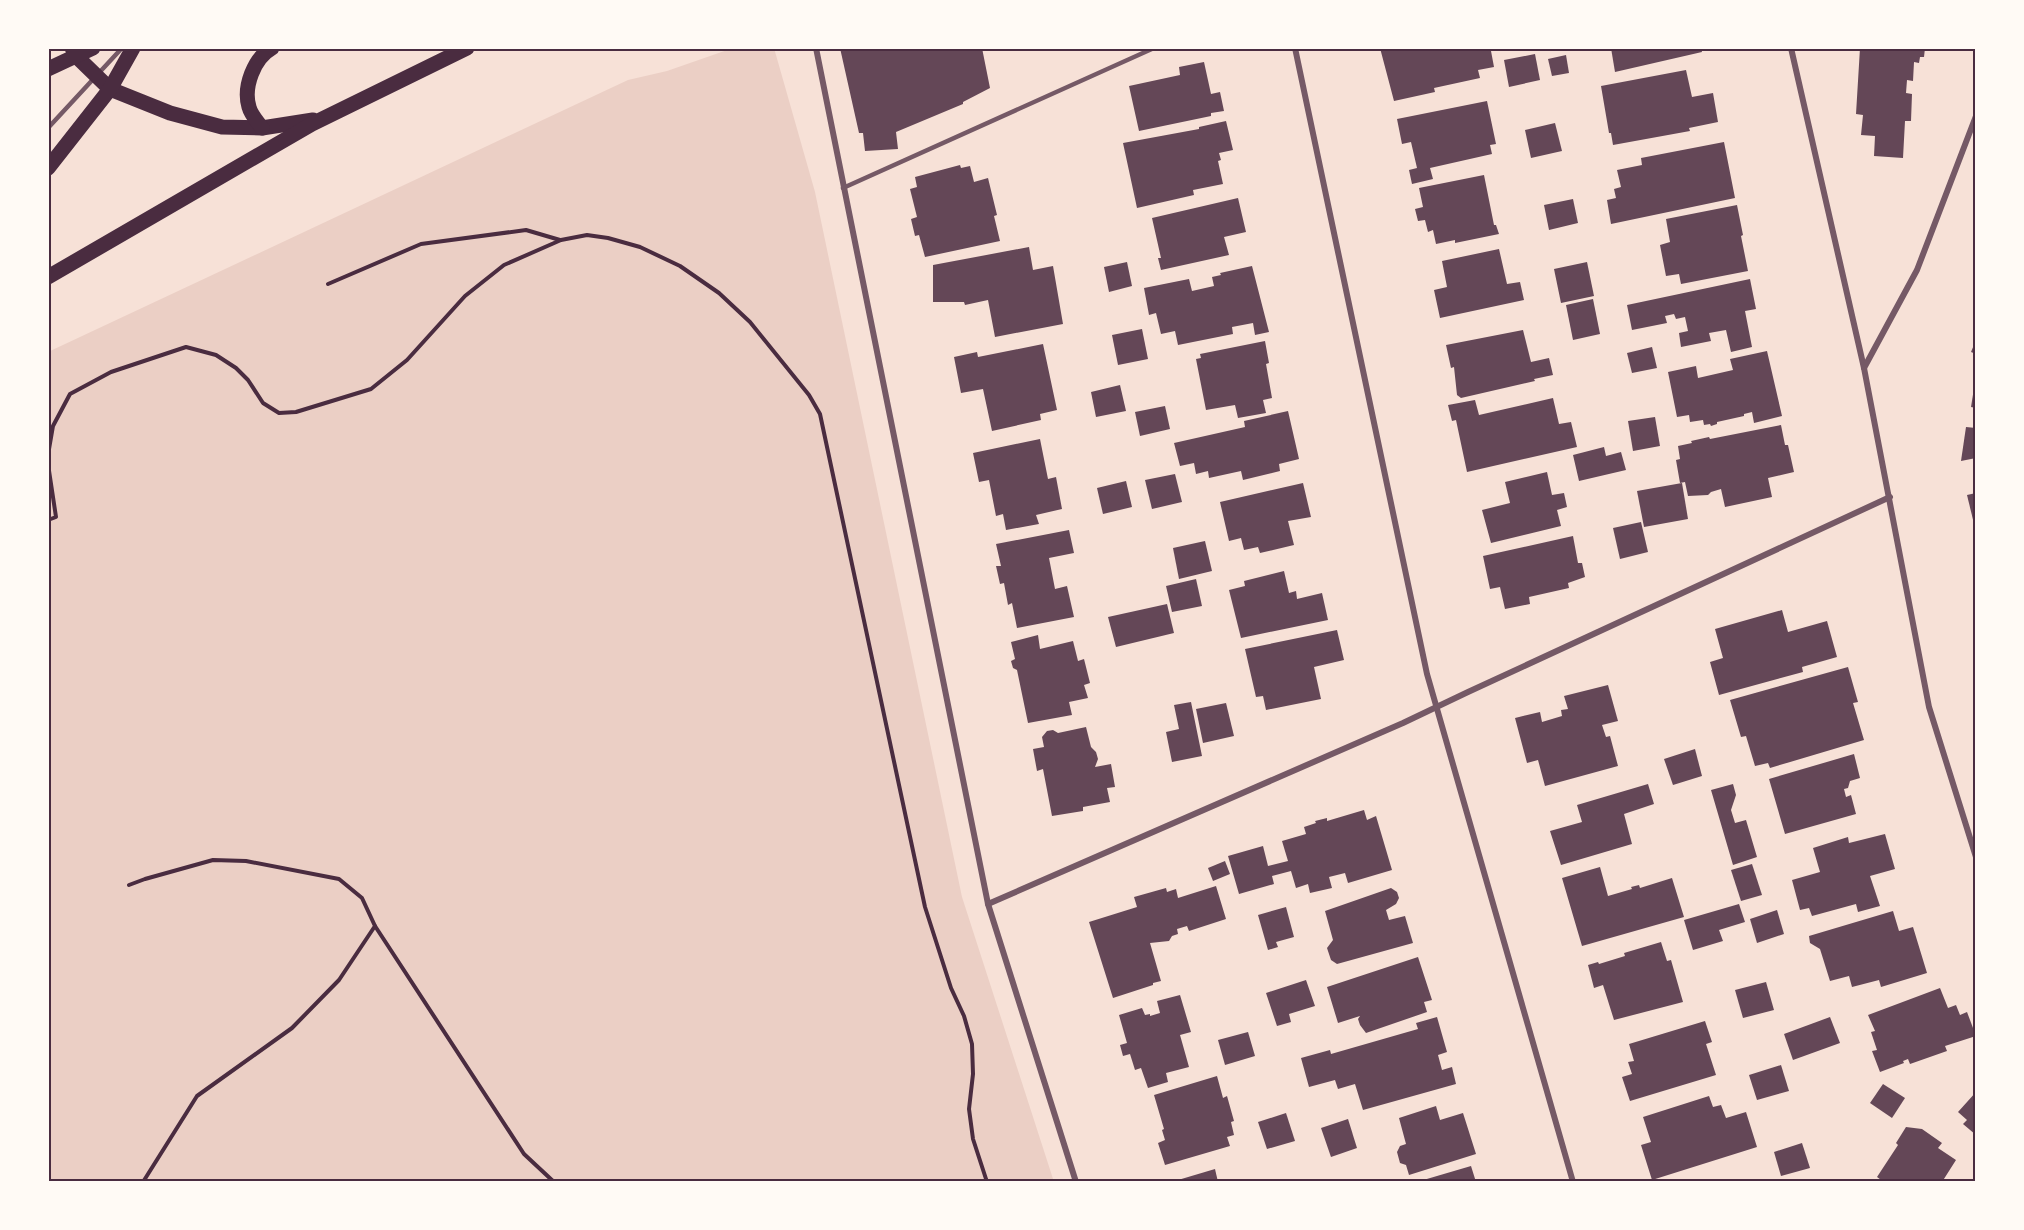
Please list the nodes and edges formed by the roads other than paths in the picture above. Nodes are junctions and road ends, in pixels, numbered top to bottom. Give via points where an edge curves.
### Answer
1 (93, 48) edge
2 (122, 48) edge
3 (133, 48) edge
4 (272, 48) edge
5 (467, 48) edge
6 (816, 48) edge
7 (1154, 48) edge
8 (1295, 48) edge
9 (1791, 48) edge
10 (74, 52) edge
11 (48, 69) edge
12 (96, 75) junction
13 (111, 89) junction
14 (1976, 116) edge
15 (324, 118) junction
16 (48, 128) edge
17 (262, 128) junction
18 (48, 168) edge
19 (843, 188) junction
20 (48, 277) edge
21 (1864, 368) junction
22 (1890, 497) junction
23 (1437, 707) junction
24 (1976, 857) edge
25 (988, 904) junction
26 (1076, 1182) edge
27 (1573, 1182) edge

1 - 10 main road
2 - 12 lane
3 - 13 main road
4 - 17 main road via 253,71 247,90 249,109
5 - 15 main road
6 - 19 street
7 - 19 lane
8 - 23 street via 1426,674
9 - 21 street
10 - 11 main road
10 - 12 main road
12 - 13 main road
12 - 16 lane
13 - 17 main road via 170,113 222,127
13 - 18 main road
14 - 21 street via 1917,270
15 - 17 main road
15 - 20 main road
19 - 25 street
21 - 22 street
22 - 23 street
22 - 24 street via 1929,707
23 - 25 street
23 - 27 street
25 - 26 street

